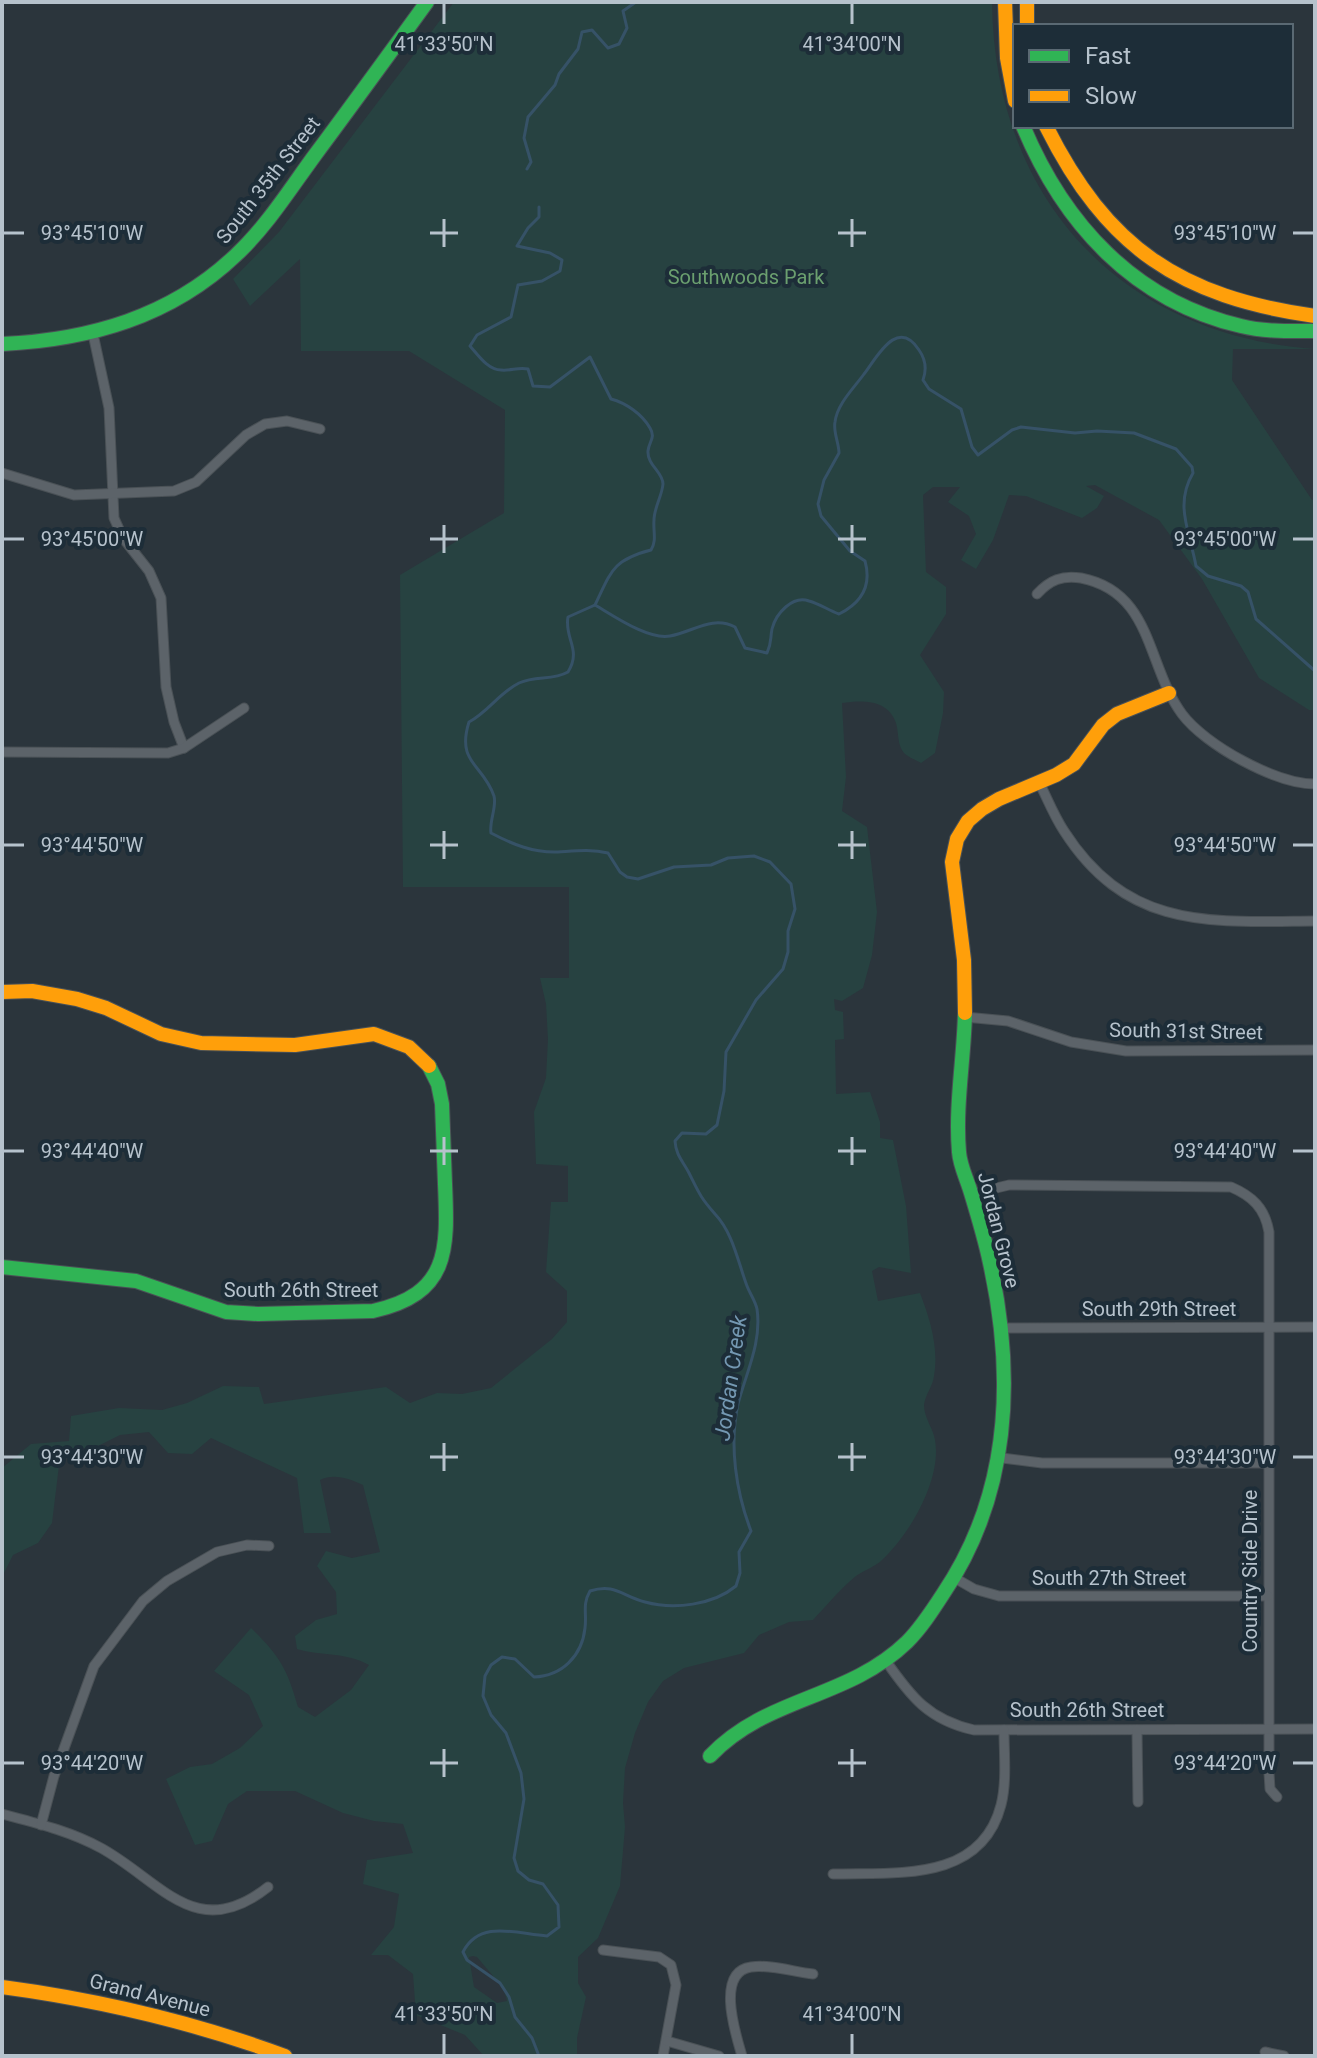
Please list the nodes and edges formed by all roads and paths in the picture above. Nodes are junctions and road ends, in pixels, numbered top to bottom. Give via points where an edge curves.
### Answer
1 (427, 2) edge
2 (1005, 2) edge
3 (1027, 2) edge
4 (1027, 24) edge
5 (1013, 90) edge
6 (1024, 128) edge
7 (1047, 128) edge
8 (1315, 316) edge
9 (1315, 331) edge
10 (93, 334) junction
11 (2, 344) edge
12 (320, 429) dead end
13 (2, 473) edge
14 (112, 494) junction
15 (1037, 594) dead end
16 (1169, 693) junction
17 (244, 708) dead end
18 (184, 748) junction
19 (2, 752) edge
20 (1039, 782) junction
21 (1315, 784) edge
22 (1315, 921) edge
23 (2, 992) edge
24 (965, 1017) junction
25 (1315, 1050) edge
26 (971, 1194) junction
27 (2, 1267) edge
28 (1269, 1326) junction
29 (1315, 1327) edge
30 (1002, 1328) junction
31 (1002, 1458) junction
32 (1268, 1463) junction
33 (269, 1546) dead end
34 (953, 1577) junction
35 (1268, 1596) junction
36 (886, 1661) junction
37 (1269, 1729) junction
38 (1315, 1729) edge
39 (1004, 1730) junction
40 (1137, 1730) junction
41 (710, 1756) dead end
42 (1277, 1797) dead end
43 (1138, 1802) dead end
44 (2, 1814) edge
45 (41, 1825) junction
46 (833, 1874) dead end
47 (268, 1887) dead end
48 (603, 1950) dead end
49 (813, 1974) dead end
50 (2, 1987) edge
51 (667, 2041) junction
52 (1265, 2052) dead end
53 (742, 2055) edge
54 (285, 2056) edge
55 (663, 2056) edge
56 (719, 2056) edge
57 (728, 2056) edge
58 (1284, 2056) edge

1 - 10 street, South 35th Street via 235,256 170,303
2 - 5 street
3 - 4 street
6 - 9 street via 1042,171 1068,211 1140,280 1180,304 1240,326
7 - 8 street via 1089,202 1150,260 1232,301
10 - 11 street, South 35th Street
10 - 14 street via 109,408
12 - 14 street via 287,421 265,424 185,488
13 - 14 street via 59,492
14 - 18 street via 118,529 149,571 161,598 166,687
15 - 16 street via 1046,584 1069,577 1100,584 1123,598 1143,626
16 - 20 street, Jordan Grove via 1119,712 1076,763
16 - 21 street via 1183,716 1212,743 1276,775
17 - 18 street
18 - 19 street via 168,753
20 - 22 street via 1077,850 1139,901 1207,921
20 - 24 street, Jordan Grove via 986,805 967,820 957,837 952,862 964,956
23 - 27 street, South 26th Street via 77,998 164,1036 194,1042 295,1044 360,1034 390,1038 411,1048 438,1084 447,1236 431,1282 411,1300 373,1313 231,1312 137,1281
24 - 25 street, South 31st Street via 1008,1021 1071,1042 1126,1051
24 - 26 street, Jordan Grove via 959,1156
26 - 28 street, Country Side Drive via 1009,1185 1212,1186 1249,1194 1269,1232
26 - 30 street, Jordan Grove
28 - 29 street, South 29th Street
28 - 30 street, South 29th Street
28 - 32 street, Country Side Drive
30 - 31 street, Jordan Grove via 1007,1378
31 - 32 street via 1042,1463
31 - 34 street, Jordan Grove via 980,1523
32 - 35 street, Country Side Drive
33 - 45 street via 217,1552 143,1601 94,1666
34 - 35 street, South 27th Street via 999,1596
34 - 36 street, Jordan Grove via 926,1620
35 - 37 street, Country Side Drive
36 - 39 street, South 26th Street via 904,1687 940,1718 974,1730
36 - 41 street, Jordan Grove via 846,1683 754,1719 724,1739
37 - 38 street, South 26th Street
37 - 40 street, South 26th Street
37 - 42 street, Country Side Drive via 1270,1789
39 - 40 street, South 26th Street
39 - 46 street via 1001,1805 974,1849 942,1868
40 - 43 street
44 - 45 street
45 - 47 street via 73,1833 191,1907 225,1909
48 - 51 street via 659,1957 671,1965 676,1985
49 - 53 street via 752,1967 740,1972 730,2007
50 - 54 street, Grand Avenue via 146,2012
51 - 55 street
51 - 56 street
52 - 58 street
53 - 57 street

